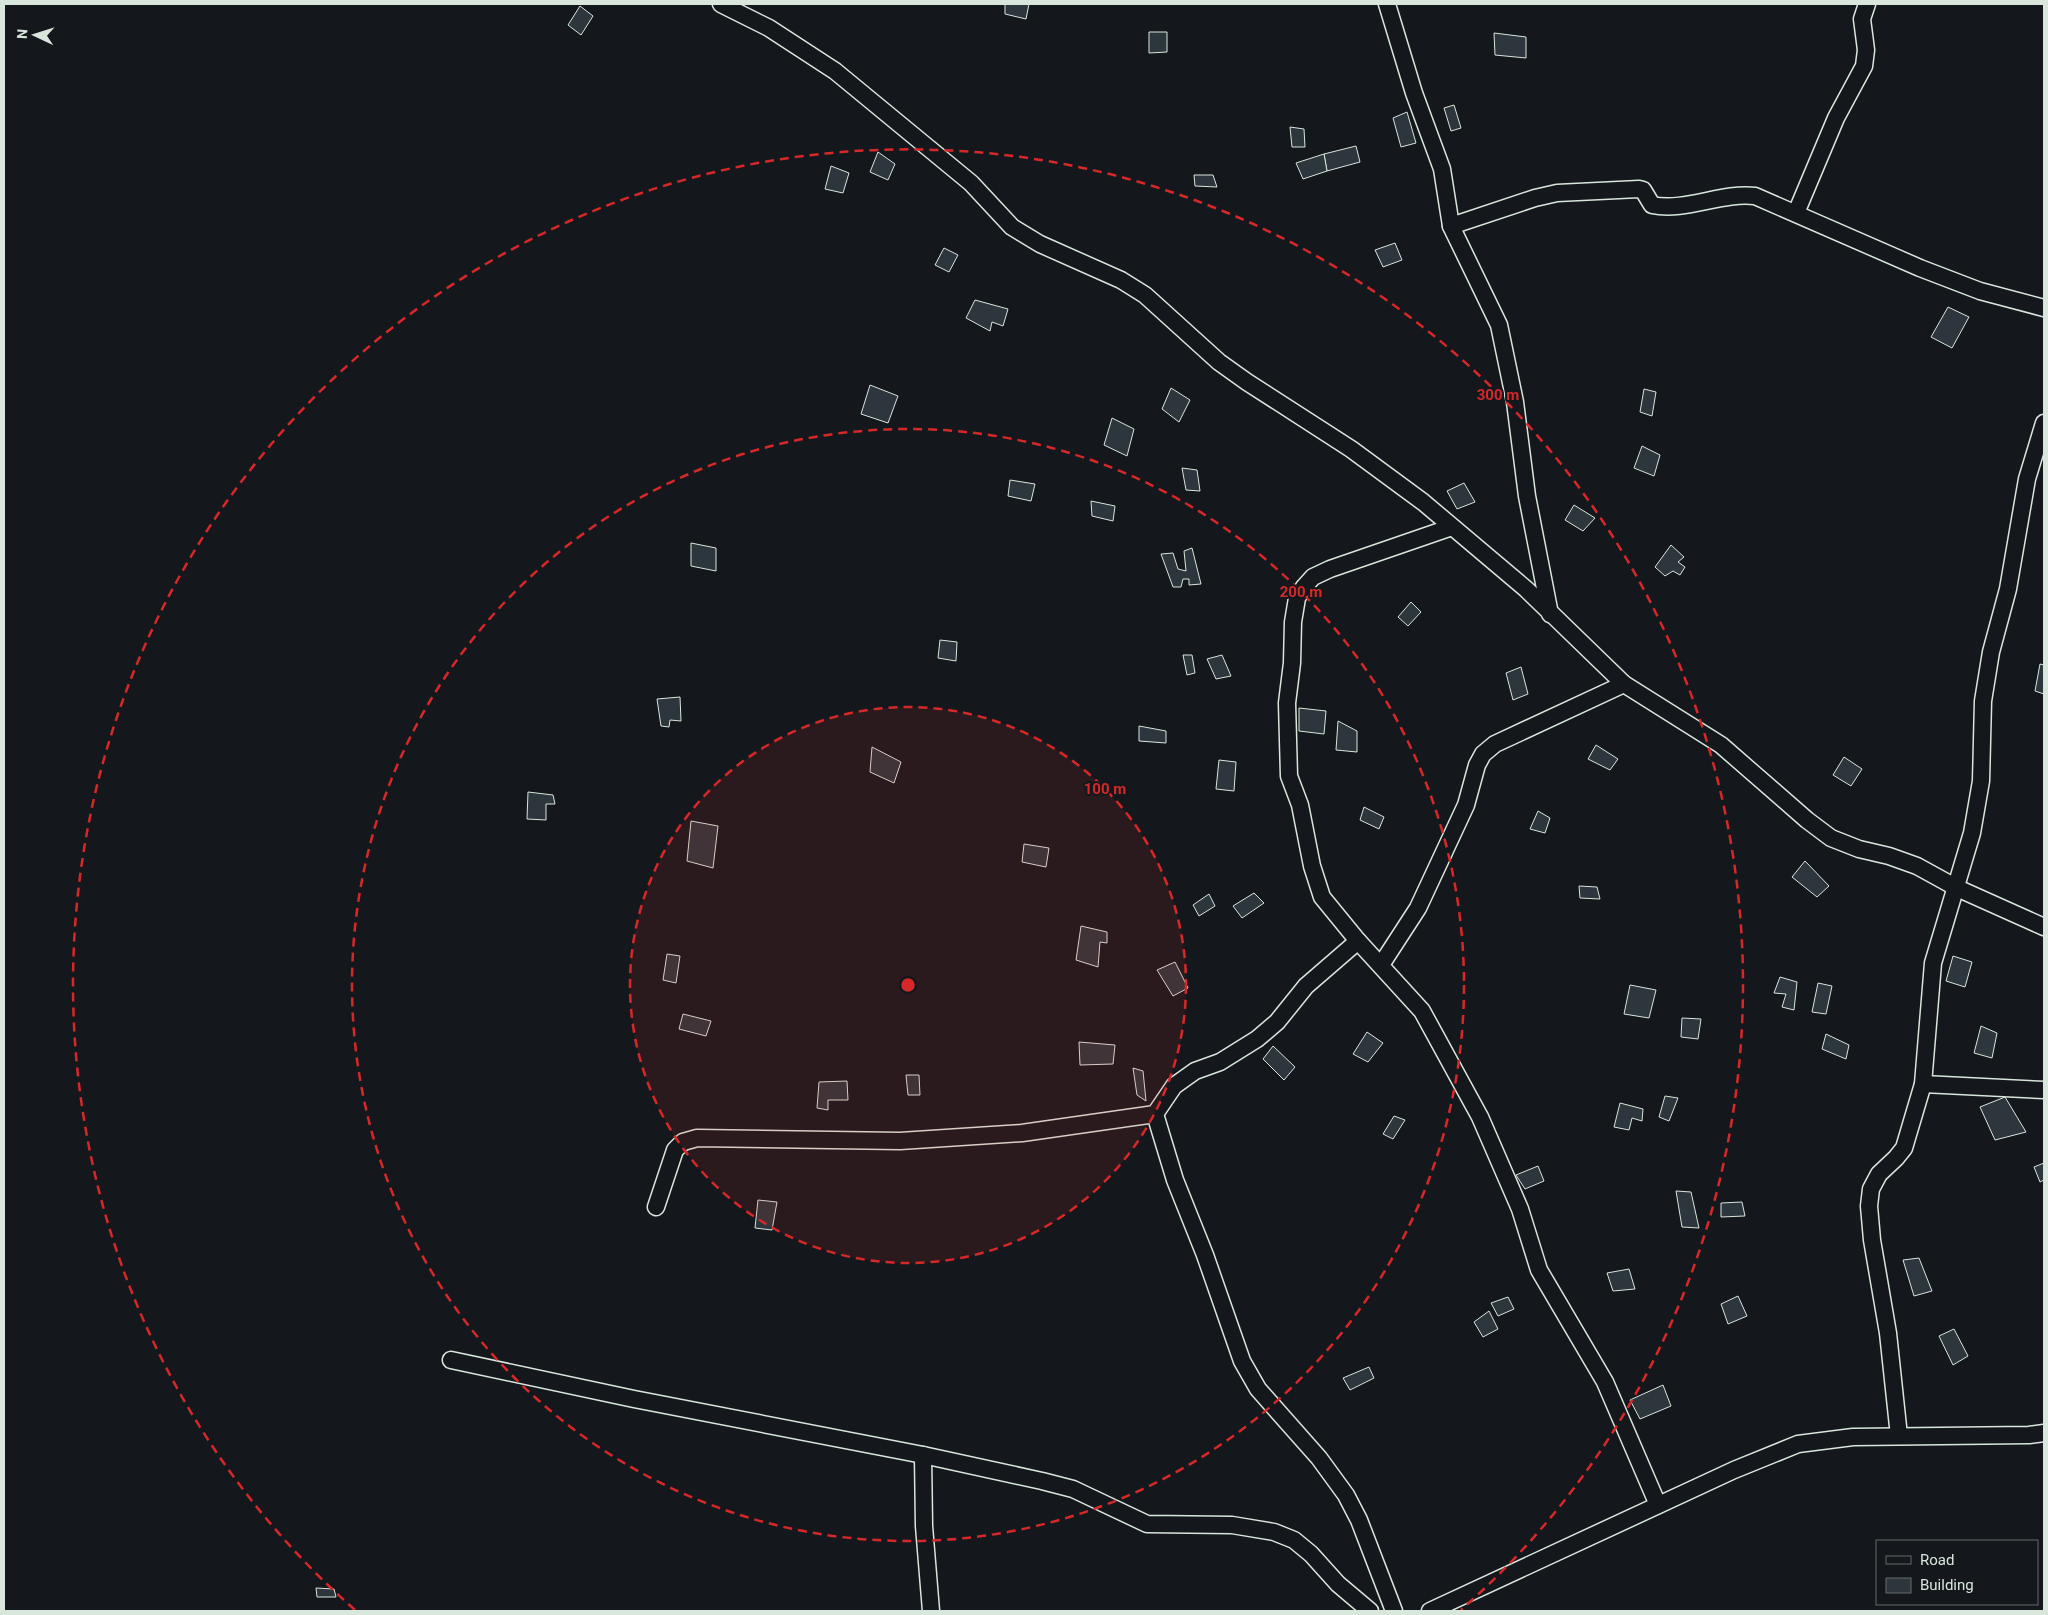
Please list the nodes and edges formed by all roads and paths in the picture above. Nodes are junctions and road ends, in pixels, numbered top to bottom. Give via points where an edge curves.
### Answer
1 (721, 4) edge
2 (1387, 4) edge
3 (1866, 4) edge
4 (1796, 213) junction
5 (1451, 226) junction
6 (2044, 308) edge
7 (2044, 423) edge
8 (1452, 527) junction
9 (1550, 614) junction
10 (1624, 684) junction
11 (1957, 888) junction
12 (2044, 927) edge
13 (1358, 941) junction
14 (1380, 965) junction
15 (1923, 1084) junction
16 (2044, 1090) edge
17 (1155, 1114) junction
18 (656, 1207) dead end
19 (451, 1360) dead end
20 (2044, 1433) edge
21 (1900, 1436) junction
22 (923, 1454) junction
23 (1658, 1505) junction
24 (931, 1611) edge
25 (1370, 1611) edge
26 (1394, 1611) edge
27 (1430, 1611) edge

1 - 8 street via 769,28 835,71 971,183 1012,227 1145,295 1219,362 1351,449
2 - 5 street via 1414,93 1442,169
3 - 4 street via 1862,19 1866,50 1864,66 1836,118
4 - 5 street via 1744,194 1659,207 1652,205 1639,189 1582,191 1535,198
4 - 6 street via 1929,272
5 - 9 street via 1499,325
7 - 11 street via 2027,479 2008,589 1991,652 1983,701 1981,781 1972,833
8 - 9 street via 1526,589
8 - 13 street via 1330,569 1313,578 1297,598 1287,703 1288,776 1300,804 1312,866 1322,897
9 - 10 street
10 - 11 street via 1721,745 1831,838 1918,866
10 - 14 street via 1495,744 1483,754 1466,805 1418,908
11 - 12 street
11 - 15 street via 1933,963
13 - 14 street
13 - 17 street via 1306,986 1277,1022 1220,1062 1195,1071 1174,1086
14 - 23 street via 1422,1011 1480,1117 1520,1209 1539,1270 1605,1382
15 - 16 street
15 - 21 street via 1904,1148 1879,1174 1869,1206
17 - 18 street via 1022,1133 900,1141 698,1138 683,1142 675,1150
17 - 26 street via 1174,1180 1242,1360 1258,1389 1319,1458 1346,1495
19 - 22 street via 634,1399
20 - 21 street
21 - 23 street via 1853,1437 1798,1444
22 - 24 street via 924,1526
22 - 25 street via 1073,1489 1146,1524 1232,1525 1274,1532 1294,1540
23 - 27 street

